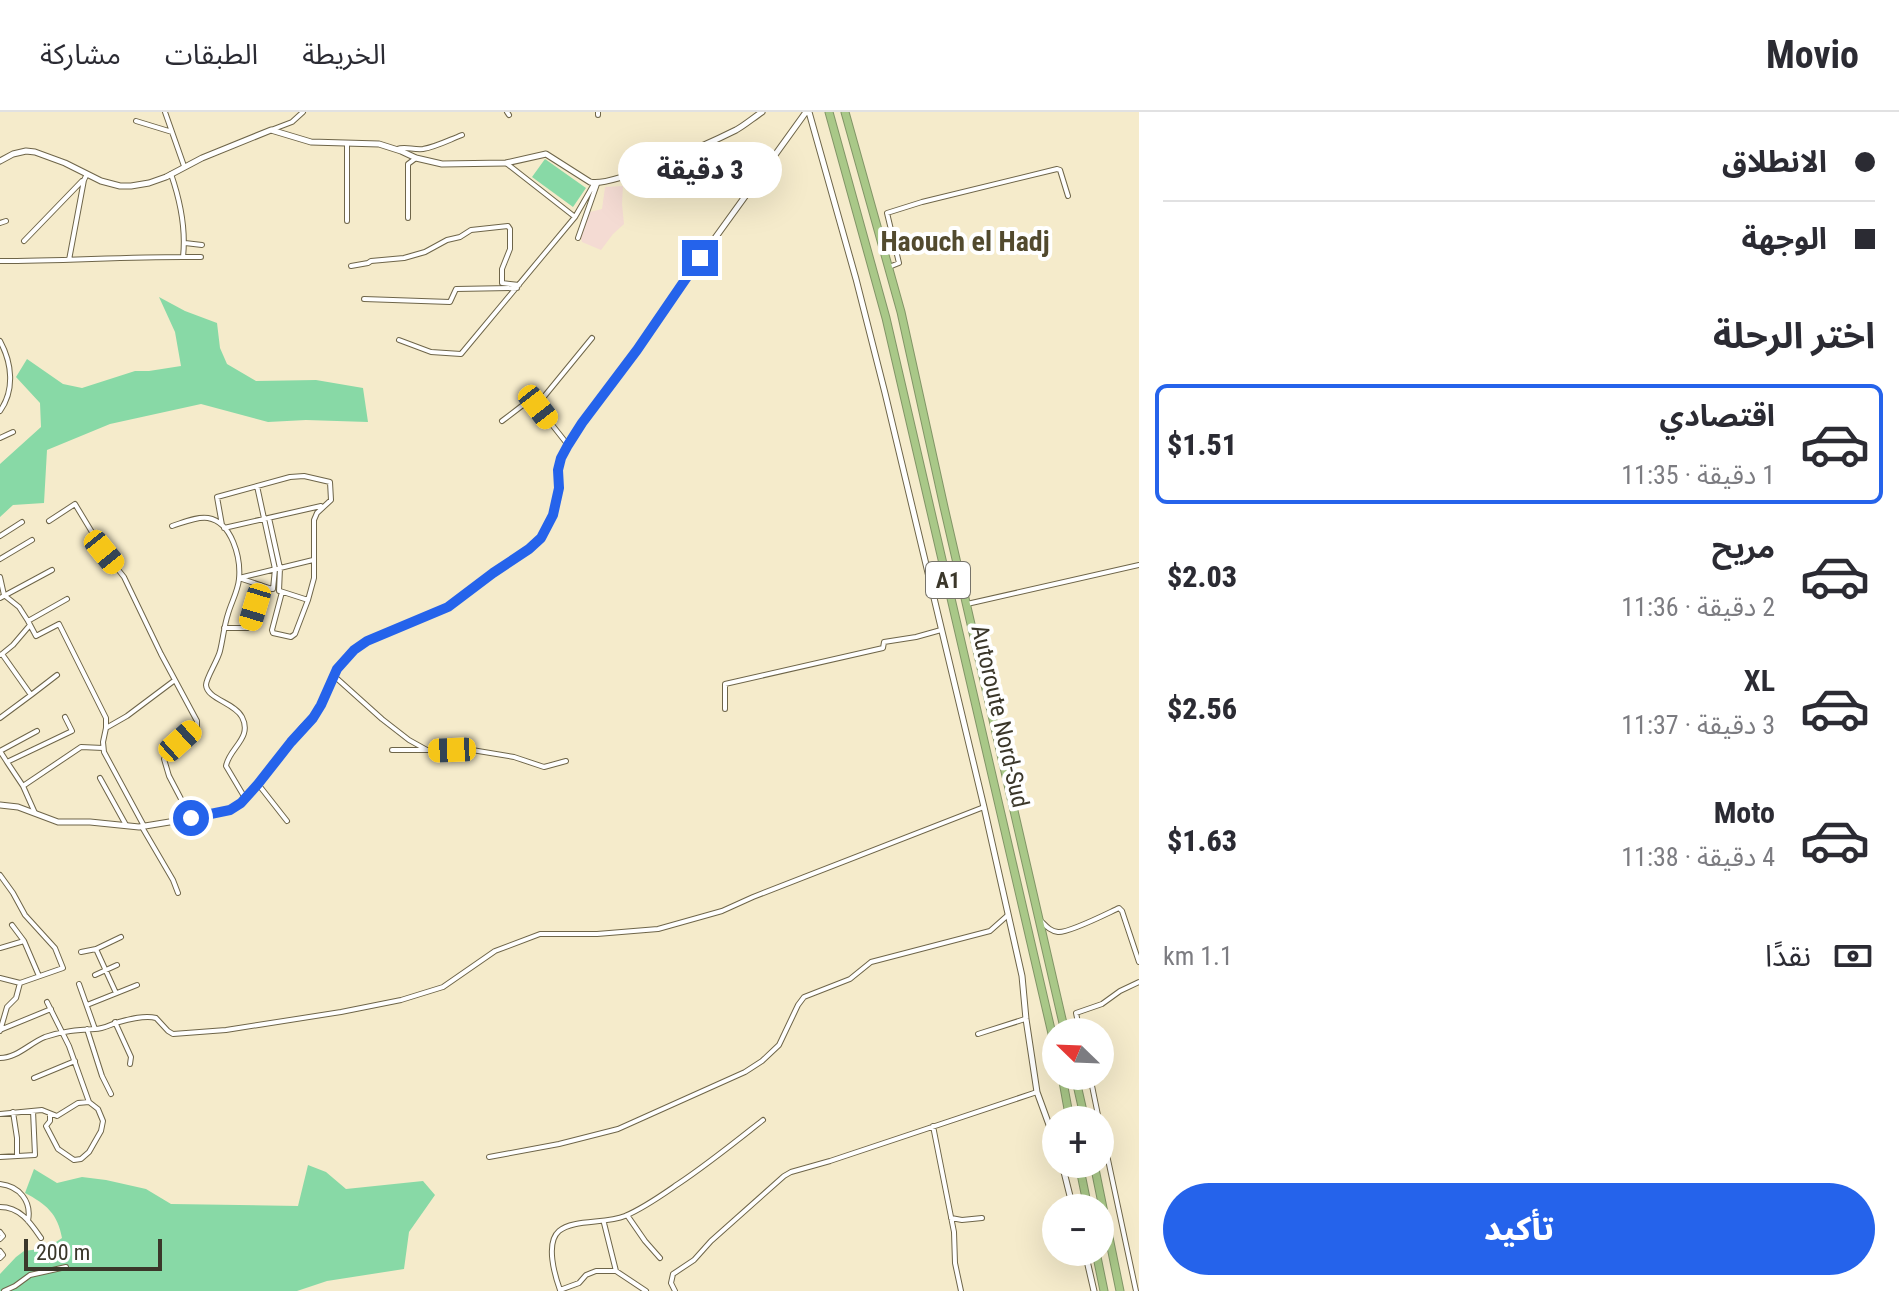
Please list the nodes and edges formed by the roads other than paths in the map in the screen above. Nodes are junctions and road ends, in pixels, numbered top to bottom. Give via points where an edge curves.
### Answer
1 (165, 112) edge
2 (303, 112) edge
3 (762, 112) edge
4 (808, 112) edge
5 (829, 112) edge
6 (845, 112) edge
7 (796, 113) edge
8 (800, 120) junction
9 (136, 121) dead end
10 (271, 130) junction
11 (172, 132) junction
12 (462, 135) dead end
13 (347, 143) junction
14 (397, 149) junction
15 (416, 158) junction
16 (0, 161) edge
17 (506, 163) junction
18 (184, 166) junction
19 (171, 174) junction
20 (86, 177) junction
21 (596, 184) junction
22 (1068, 196) dead end
23 (575, 217) junction
24 (408, 218) dead end
25 (347, 221) dead end
26 (578, 238) dead end
27 (24, 241) dead end
28 (185, 243) junction
29 (202, 245) dead end
30 (183, 257) junction
31 (201, 257) dead end
32 (69, 260) junction
33 (0, 261) edge
34 (351, 266) dead end
35 (889, 267) junction
36 (518, 286) junction
37 (364, 299) dead end
38 (592, 338) dead end
39 (399, 340) dead end
40 (0, 341) edge
41 (538, 407) junction
42 (0, 411) edge
43 (502, 421) dead end
44 (13, 432) dead end
45 (0, 438) edge
46 (568, 445) junction
47 (257, 486) junction
48 (323, 506) junction
49 (266, 519) junction
50 (49, 521) dead end
51 (22, 522) dead end
52 (172, 526) dead end
53 (223, 526) junction
54 (0, 536) edge
55 (32, 540) dead end
56 (0, 559) edge
57 (313, 560) junction
58 (1139, 565) edge
59 (278, 569) junction
60 (52, 570) dead end
61 (0, 577) edge
62 (239, 578) junction
63 (261, 585) junction
64 (278, 591) junction
65 (2, 596) edge
66 (67, 599) dead end
67 (308, 600) junction
68 (967, 604) junction
69 (29, 623) junction
70 (224, 628) junction
71 (941, 630) junction
72 (1, 655) edge
73 (57, 675) dead end
74 (333, 675) junction
75 (175, 680) junction
76 (31, 695) junction
77 (725, 709) dead end
78 (65, 717) dead end
79 (0, 718) edge
80 (106, 728) junction
81 (37, 731) dead end
82 (103, 748) junction
83 (0, 750) edge
84 (392, 750) dead end
85 (427, 750) junction
86 (566, 761) dead end
87 (7, 762) junction
88 (100, 778) dead end
89 (258, 784) junction
90 (23, 786) junction
91 (245, 798) junction
92 (0, 805) edge
93 (984, 807) junction
94 (35, 813) junction
95 (191, 818) junction
96 (287, 821) dead end
97 (127, 826) junction
98 (143, 826) junction
99 (0, 875) edge
100 (178, 893) dead end
101 (1008, 915) junction
102 (1040, 920) junction
103 (12, 925) dead end
104 (121, 937) dead end
105 (24, 941) junction
106 (0, 948) edge
107 (96, 949) junction
108 (81, 952) dead end
109 (1139, 962) edge
110 (117, 965) dead end
111 (105, 971) junction
112 (95, 975) dead end
113 (39, 976) junction
114 (0, 978) edge
115 (1139, 982) edge
116 (20, 983) junction
117 (79, 984) dead end
118 (137, 985) dead end
119 (116, 993) junction
120 (47, 1002) dead end
121 (87, 1005) junction
122 (51, 1009) junction
123 (2, 1018) edge
124 (1048, 1018) edge
125 (1062, 1018) edge
126 (1077, 1018) edge
127 (1026, 1019) junction
128 (115, 1022) junction
129 (87, 1028) junction
130 (95, 1029) junction
131 (0, 1031) edge
132 (62, 1032) junction
133 (978, 1034) dead end
134 (0, 1058) edge
135 (75, 1061) junction
136 (130, 1064) dead end
137 (34, 1078) dead end
138 (1037, 1092) junction
139 (111, 1094) dead end
140 (89, 1102) junction
141 (1042, 1106) edge
142 (33, 1111) junction
143 (13, 1112) junction
144 (0, 1114) edge
145 (50, 1114) junction
146 (763, 1120) dead end
147 (933, 1126) junction
148 (17, 1156) junction
149 (0, 1157) edge
150 (489, 1157) dead end
151 (1097, 1178) edge
152 (1112, 1178) edge
153 (0, 1184) edge
154 (0, 1207) edge
155 (627, 1215) junction
156 (951, 1218) junction
157 (982, 1218) dead end
158 (28, 1221) junction
159 (603, 1222) junction
160 (0, 1232) edge
161 (41, 1238) dead end
162 (0, 1239) edge
163 (0, 1251) edge
164 (0, 1258) edge
165 (660, 1258) dead end
166 (1088, 1266) edge
167 (1099, 1266) edge
168 (66, 1267) dead end
169 (616, 1271) junction
170 (4, 1291) edge
171 (559, 1291) edge
172 (646, 1291) edge
173 (675, 1291) edge
174 (961, 1291) edge
175 (1094, 1291) edge
176 (1104, 1291) edge
177 (1120, 1291) edge
178 (1136, 1291) edge

1 - 11 street
2 - 10 street
3 - 21 street via 738,129 665,161
4 - 8 street
4 - 71 street via 856,279
5 - 124 highway, Autoroute Nord-Sud / A1 via 886,318
6 - 35 highway, Autoroute Nord-Sud / A1
7 - 8 street
8 - 46 street
9 - 11 street
10 - 13 street via 311,142
10 - 18 street
11 - 18 street
12 - 14 street via 430,147
13 - 14 street
13 - 25 street
14 - 15 street
15 - 17 street via 442,164
15 - 24 street via 408,164
16 - 20 street via 35,152
17 - 21 street via 546,154
17 - 23 street
18 - 19 street
19 - 20 street via 120,186
19 - 28 street
20 - 27 street
20 - 32 street
21 - 23 street
21 - 26 street
22 - 35 street via 1057,169 887,213 899,263
23 - 36 street
28 - 29 street
28 - 30 street
30 - 31 street
30 - 32 street
32 - 33 street
34 - 36 street via 404,258 471,230 508,226 510,249 502,283
35 - 68 highway, Autoroute Nord-Sud / A1
36 - 37 street via 456,289 450,302
36 - 39 street via 461,354 431,352
38 - 41 street
40 - 42 street via 10,370 9,393
41 - 43 street via 523,405
41 - 46 street
44 - 45 street
46 - 74 street via 558,470 553,515 541,538 448,607 367,641
47 - 48 street via 304,476 330,482 331,500
47 - 49 street
47 - 53 street via 217,497
48 - 49 street
48 - 57 street via 314,520
49 - 53 street
49 - 59 street
50 - 75 street via 75,504 124,577
51 - 54 street
52 - 53 street via 205,517
53 - 62 street via 236,552
55 - 56 street
57 - 59 street
57 - 67 street
58 - 68 street
59 - 62 street
59 - 64 street
60 - 65 street
61 - 65 street
62 - 63 street
62 - 70 street
63 - 64 street
63 - 70 street via 248,628
64 - 67 street
64 - 67 street via 273,633 295,634
65 - 69 street via 19,607
66 - 69 street
68 - 102 highway, Autoroute Nord-Sud / A1
69 - 72 street
69 - 80 street via 36,636 59,624 106,718
70 - 91 street via 206,688 242,716 244,737 226,766
71 - 77 street via 725,684
71 - 93 street
72 - 76 street
73 - 76 street
74 - 85 street
74 - 89 street via 318,712
75 - 80 street
75 - 95 street via 198,724 164,759
76 - 79 street
78 - 87 street via 72,731
80 - 82 street
81 - 83 street
82 - 90 street via 81,747
82 - 98 street
83 - 87 street
84 - 85 street
85 - 86 street via 472,750 538,767
87 - 90 street
88 - 97 street
89 - 91 street
89 - 96 street
90 - 94 street
91 - 95 street via 230,810
92 - 94 street
93 - 101 street
93 - 128 street via 683,923 597,934 540,934 495,951 443,987 420,995 207,1032 171,1033 150,1016
94 - 97 street via 58,822
95 - 98 street
97 - 98 street
98 - 100 street
99 - 113 street via 60,961 62,969
101 - 127 street
101 - 150 street via 990,931 871,962 850,979 804,997 779,1045 732,1078 618,1129
102 - 109 street via 1060,932 1119,908
102 - 125 highway, Autoroute Nord-Sud / A1
103 - 105 street
104 - 107 street
105 - 106 street
105 - 113 street
107 - 108 street
107 - 111 street
110 - 111 street
111 - 112 street
111 - 119 street
113 - 116 street
114 - 116 street
115 - 126 street via 1076,1013
116 - 123 street
117 - 121 street
118 - 119 street
119 - 121 street
120 - 122 street
121 - 130 street
122 - 131 street
122 - 132 street
123 - 131 street
127 - 133 street
127 - 138 street
128 - 130 street
128 - 136 street
129 - 130 street
129 - 132 street
129 - 139 street
132 - 134 street
132 - 135 street
135 - 137 street
135 - 140 street
138 - 141 street
138 - 147 street
140 - 145 street
140 - 145 street via 98,1109 103,1126 80,1159 58,1149 46,1126
142 - 143 street
142 - 145 street
142 - 148 street via 35,1155
143 - 144 street
143 - 148 street
146 - 155 street via 703,1167
147 - 156 street
147 - 173 street via 784,1176 673,1274
148 - 149 street
151 - 177 highway
152 - 178 street
153 - 158 street via 20,1191 28,1205
154 - 158 street via 16,1210
155 - 159 street
155 - 165 street
156 - 157 street
156 - 174 street
158 - 161 street
159 - 169 street
159 - 171 street via 559,1231 552,1241
160 - 162 street
163 - 164 street
166 - 175 street
167 - 176 highway
168 - 170 street via 30,1275
169 - 171 street via 596,1271
169 - 172 street

